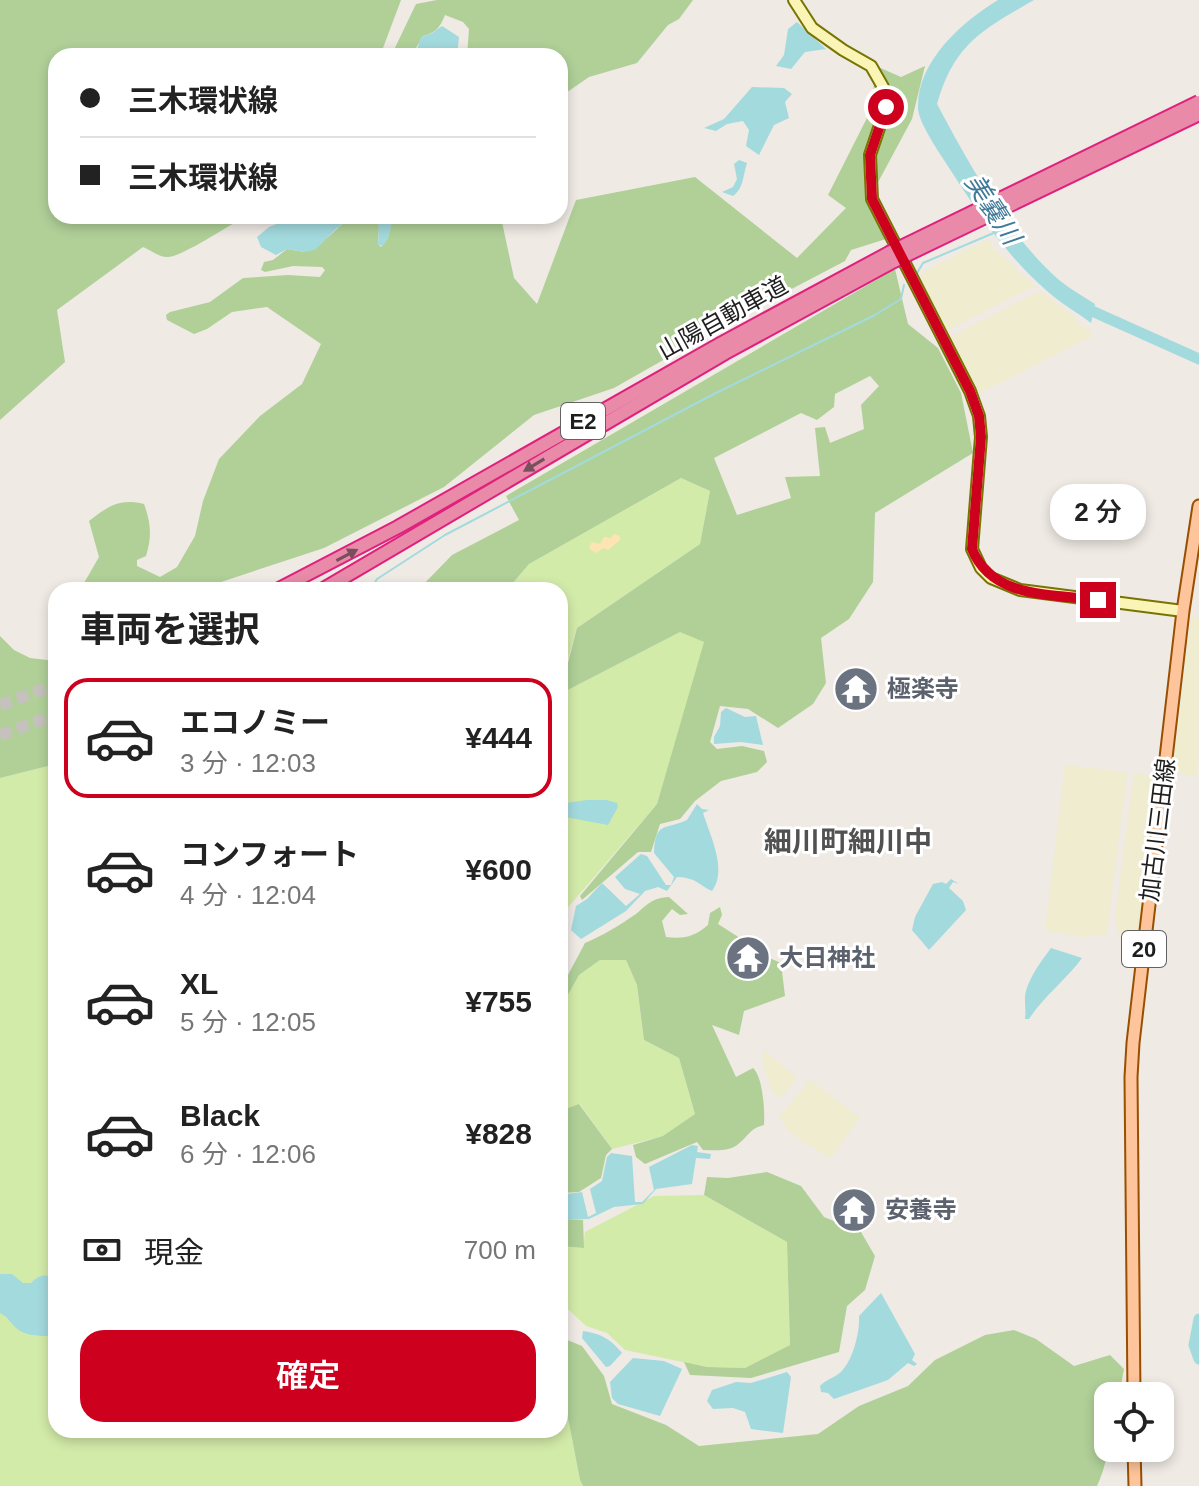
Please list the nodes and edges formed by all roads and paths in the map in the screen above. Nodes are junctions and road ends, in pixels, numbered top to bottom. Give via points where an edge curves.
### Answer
1 (794, 0) edge
2 (1199, 102) edge
3 (1199, 114) edge
4 (892, 257) junction
5 (1199, 506) edge
6 (292, 582) edge
7 (336, 582) edge
8 (1183, 611) junction
9 (1134, 1382) edge
10 (1134, 1462) edge
11 (1135, 1486) edge

1 - 8 main road via 812,28 871,66 883,87 886,107 870,155 872,199 979,416 972,549 981,568 1020,590
2 - 4 highway, 山陽自動車道 / E2, bridge
3 - 4 highway, 山陽自動車道 / E2, bridge
6 -> 4 highway, 山陽自動車道 / E2 via 708,351
4 -> 7 highway, 山陽自動車道 / E2
5 - 8 main road, 加古川三田線 / 20
8 - 9 main road, 加古川三田線 / 20 via 1132,1066
10 - 11 main road

